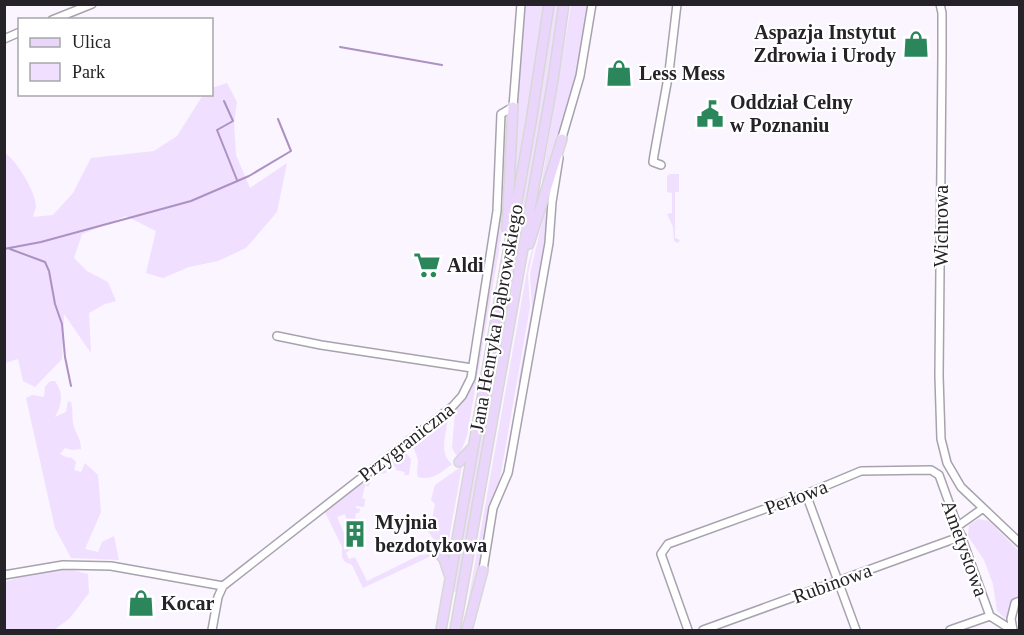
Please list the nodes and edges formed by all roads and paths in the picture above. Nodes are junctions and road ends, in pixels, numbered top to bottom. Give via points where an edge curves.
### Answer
1 (92, 4) edge
2 (521, 4) edge
3 (549, 4) edge
4 (564, 4) edge
5 (592, 4) edge
6 (677, 4) edge
7 (940, 4) edge
8 (57, 18) edge
9 (18, 33) edge
10 (4, 39) edge
11 (513, 106) junction
12 (562, 139) junction
13 (661, 165) dead end
14 (508, 250) junction
15 (519, 272) junction
16 (277, 336) dead end
17 (472, 368) junction
18 (473, 447) junction
19 (459, 462) dead end
20 (939, 475) joint
21 (807, 494) junction
22 (982, 509) junction
23 (958, 526) junction
24 (962, 536) junction
25 (1020, 543) edge
26 (434, 548) dead end
27 (483, 570) joint
28 (4, 574) edge
29 (839, 580) junction
30 (449, 581) junction
31 (223, 586) junction
32 (1020, 601) edge
33 (990, 616) junction
34 (212, 630) edge
35 (441, 630) edge
36 (455, 630) edge
37 (467, 630) edge
38 (688, 630) edge
39 (703, 630) edge
40 (856, 630) edge
41 (950, 630) edge
42 (1012, 630) edge

1 - 8 street
2 - 11 street
3 - 14 main road, Jana Henryka Dąbrowskiego
4 - 15 main road, Jana Henryka Dąbrowskiego
5 - 12 street via 580,76
6 - 13 street via 653,162
7 - 22 street, Wichrowa via 939,422 942,447 953,475
9 - 10 street
11 - 14 main road
11 - 17 street, Przygraniczna via 501,114 498,211
12 - 15 main road
12 - 27 street via 549,243 512,457 494,505
14 - 18 main road, Jana Henryka Dąbrowskiego
15 - 36 main road, Jana Henryka Dąbrowskiego
16 - 17 street
17 - 31 street, Przygraniczna via 467,389 452,406
18 - 19 main road
18 - 30 main road, Jana Henryka Dąbrowskiego
20 - 21 street, Perłowa via 931,470 861,471
20 - 23 street, Ametystowa
21 - 29 street
21 - 38 street, Perłowa via 668,544 661,554
22 - 23 street
22 - 25 street, Wichrowa
23 - 24 street, Ametystowa
24 - 29 street, Rubinowa
24 - 33 street, Ametystowa
26 - 30 main road via 446,564
27 - 37 main road
28 - 31 street via 63,565 111,566
29 - 39 street, Rubinowa
29 - 40 street
30 - 35 main road, Jana Henryka Dąbrowskiego
31 - 34 street
32 - 42 street via 1015,603
33 - 41 street, Ametystowa
33 - 42 street

